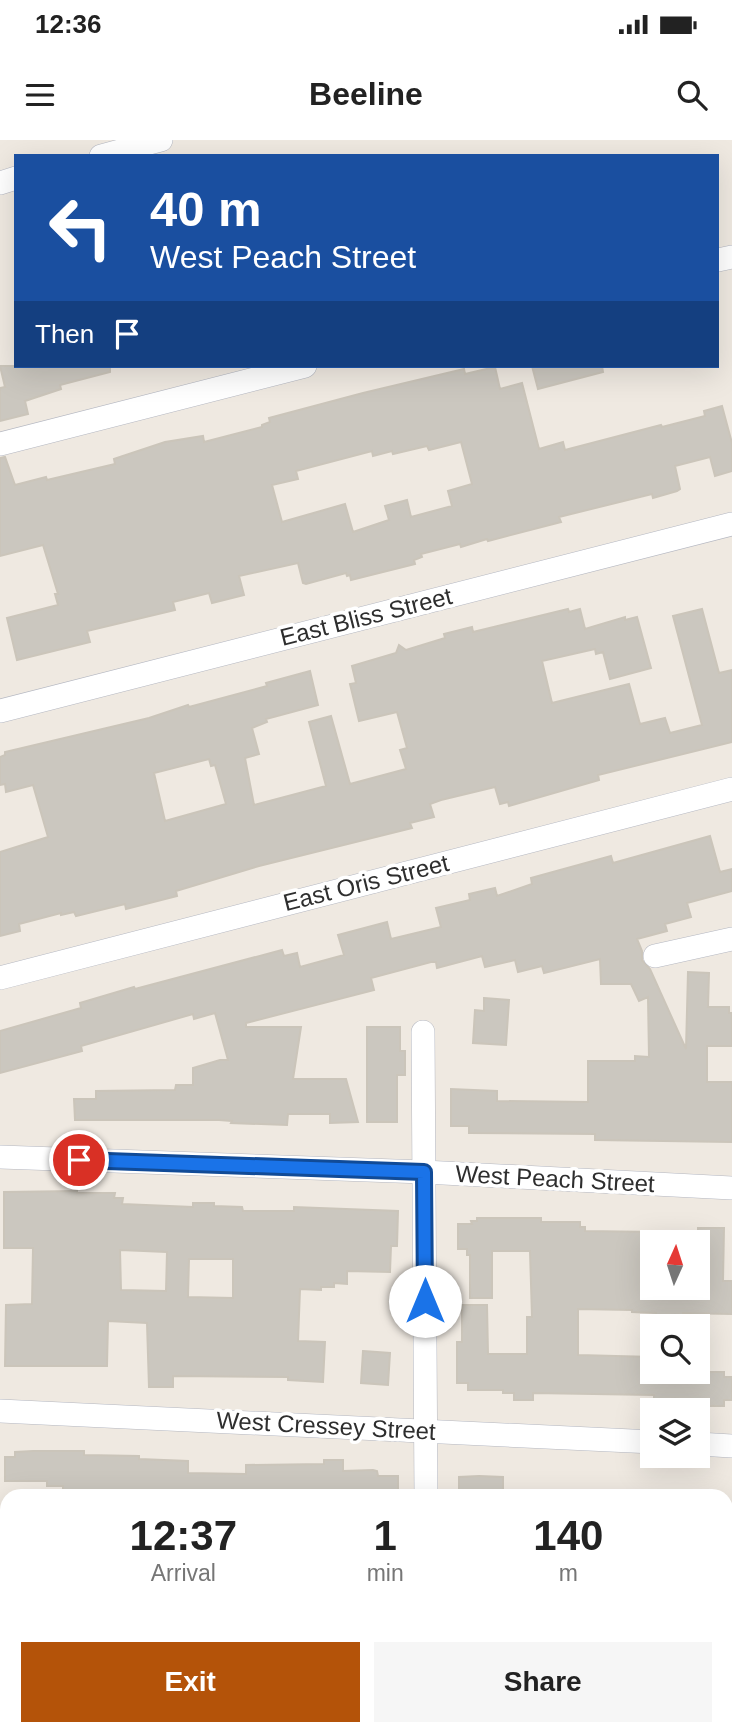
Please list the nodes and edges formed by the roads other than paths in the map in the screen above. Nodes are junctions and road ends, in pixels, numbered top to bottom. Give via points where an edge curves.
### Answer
1 (160, 140) edge
2 (108, 154) edge
3 (296, 368) edge
4 (0, 443) edge
5 (732, 524) edge
6 (0, 711) edge
7 (732, 789) edge
8 (732, 939) edge
9 (655, 956) dead end
10 (0, 978) edge
11 (423, 1032) dead end
12 (0, 1157) edge
13 (424, 1172) junction
14 (732, 1188) edge
15 (0, 1411) edge
16 (425, 1430) junction
17 (640, 1441) edge
18 (710, 1445) edge
19 (732, 1446) edge
20 (426, 1489) edge

1 - 2 street
3 - 4 street
5 - 6 street, East Bliss Street
7 - 10 street, East Oris Street
8 - 9 street
11 - 13 street
12 - 13 street, West Peach Street
13 - 14 street, West Peach Street
13 - 16 street
15 - 16 street, West Cressey Street
16 - 17 street, West Cressey Street
16 - 20 street
18 - 19 street

